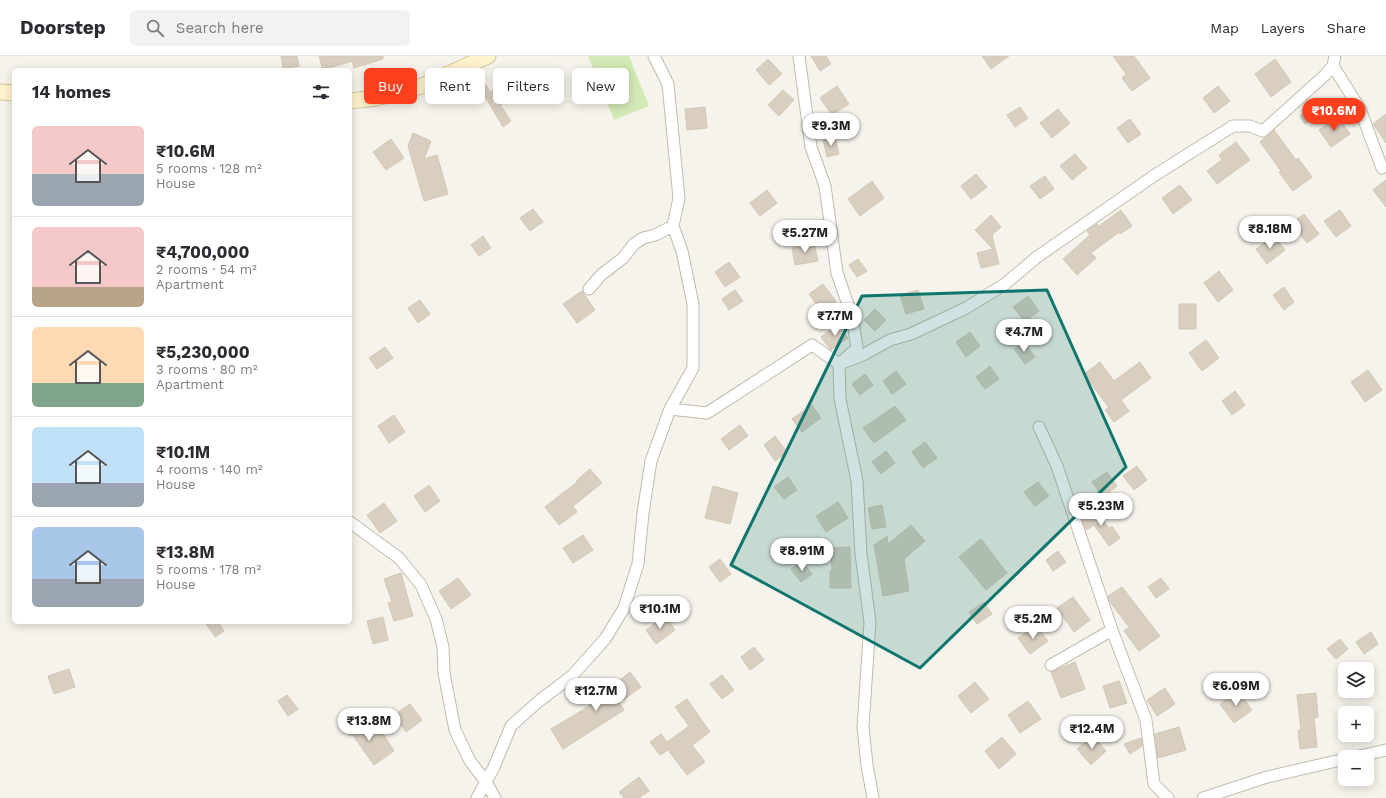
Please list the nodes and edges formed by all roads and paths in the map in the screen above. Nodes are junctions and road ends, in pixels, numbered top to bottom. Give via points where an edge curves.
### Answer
1 (488, 56) edge
2 (654, 56) edge
3 (799, 56) edge
4 (1334, 61) edge
5 (0, 92) edge
6 (12, 93) edge
7 (352, 102) edge
8 (1382, 168) dead end
9 (673, 226) junction
10 (589, 289) dead end
11 (840, 364) junction
12 (670, 409) junction
13 (1039, 427) dead end
14 (352, 523) edge
15 (1112, 630) junction
16 (1050, 665) dead end
17 (1386, 750) edge
18 (1374, 753) edge
19 (1338, 761) edge
20 (486, 782) junction
21 (477, 798) edge
22 (495, 798) edge
23 (873, 798) edge
24 (1168, 798) edge
25 (1203, 798) edge

1 - 7 main road via 422,86
2 - 9 street via 668,84 679,198
3 - 11 street via 811,147 825,186 837,273 852,316 857,348
4 - 8 street via 1360,109
4 - 11 street via 1324,76 1263,131 1250,126 1233,126 1155,174 1037,257 1005,284 966,308
5 - 6 main road
9 - 10 street via 634,244 623,258 601,275
9 - 12 street via 682,250 693,304 693,368
11 - 12 street via 812,345 707,413
11 - 23 street via 840,399 857,481 861,554 870,622 863,727 866,765
12 - 20 street via 651,461 638,564 624,608 605,639 572,676 510,726
13 - 15 street via 1057,466
14 - 20 street via 399,558 421,584 436,619 443,648 444,673 455,730 470,761
15 - 16 street
15 - 24 street via 1146,720 1154,784
17 - 18 street
19 - 25 street via 1267,777
20 - 21 street
20 - 22 street

